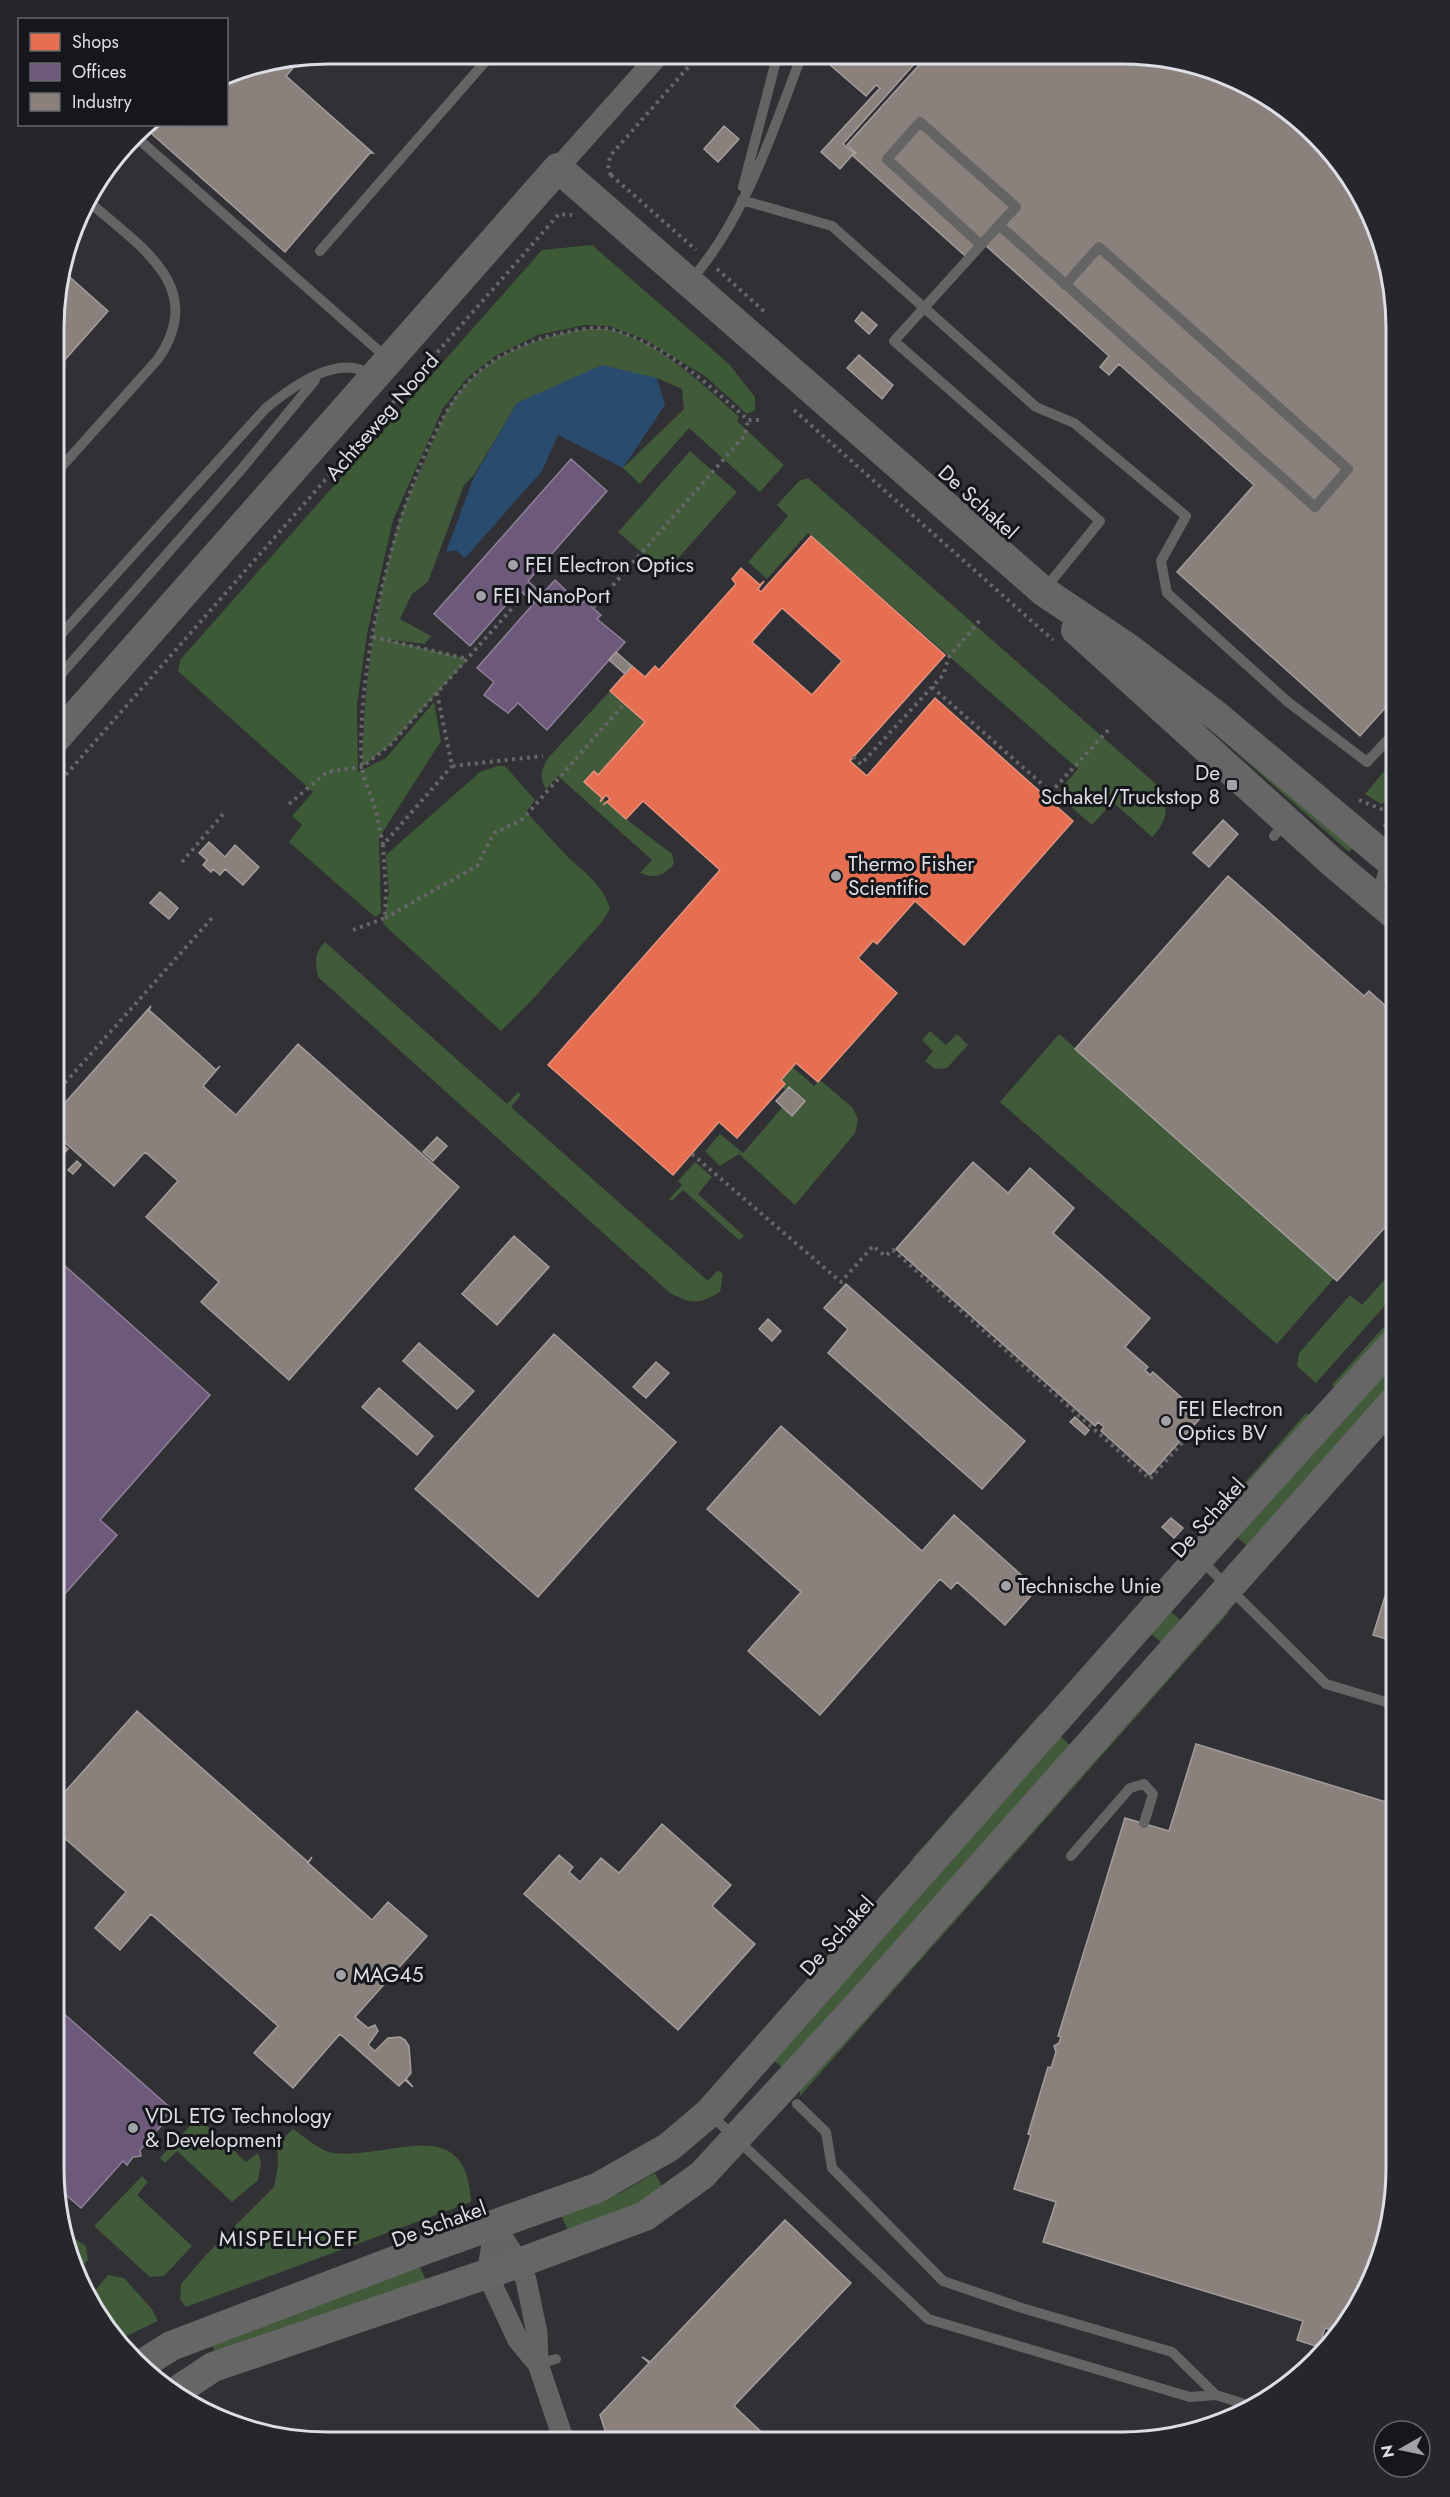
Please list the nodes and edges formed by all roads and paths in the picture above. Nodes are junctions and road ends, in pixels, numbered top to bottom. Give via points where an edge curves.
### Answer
1 (482, 64) edge
2 (651, 64) edge
3 (691, 64) edge
4 (775, 64) edge
5 (798, 64) edge
6 (142, 142) edge
7 (558, 168) junction
8 (601, 186) junction
9 (740, 202) junction
10 (95, 207) edge
11 (999, 225) junction
12 (981, 245) junction
13 (320, 251) dead end
14 (698, 271) junction
15 (1065, 285) junction
16 (774, 320) dead end
17 (382, 369) junction
18 (325, 373) junction
19 (788, 405) dead end
20 (748, 420) junction
21 (759, 420) dead end
22 (64, 464) edge
23 (1043, 591) junction
24 (512, 599) dead end
25 (593, 608) dead end
26 (981, 619) dead end
27 (64, 631) edge
28 (373, 636) junction
29 (1055, 642) dead end
30 (468, 659) junction
31 (64, 671) edge
32 (932, 687) junction
33 (437, 693) junction
34 (624, 704) dead end
35 (1110, 728) dead end
36 (64, 729) edge
37 (1386, 742) edge
38 (543, 756) dead end
39 (854, 757) dead end
40 (452, 766) junction
41 (362, 767) junction
42 (64, 777) edge
43 (1356, 798) dead end
44 (289, 804) dead end
45 (1386, 811) edge
46 (224, 814) dead end
47 (382, 845) junction
48 (1386, 855) edge
49 (182, 862) dead end
50 (1386, 870) edge
51 (1385, 907) edge
52 (212, 918) dead end
53 (384, 918) junction
54 (353, 930) dead end
55 (64, 1084) edge
56 (692, 1154) dead end
57 (1386, 1334) edge
58 (1386, 1410) edge
59 (1185, 1435) dead end
60 (1199, 1558) junction
61 (1230, 1588) junction
62 (1386, 1702) edge
63 (1144, 1823) dead end
64 (1071, 1856) dead end
65 (797, 2104) dead end
66 (709, 2113) junction
67 (737, 2138) junction
68 (493, 2221) junction
69 (519, 2263) junction
70 (487, 2274) junction
71 (148, 2361) edge
72 (547, 2361) junction
73 (182, 2388) edge
74 (1216, 2396) junction
75 (1241, 2403) edge
76 (562, 2432) edge

1 - 13 lane
2 - 7 street, Achtseweg Noord
3 - 8 path via 610,156
4 - 9 lane
5 - 9 lane via 759,168
6 - 17 lane
7 - 8 street, De Schakel
7 - 17 street, Achtseweg Noord
8 - 14 street, De Schakel
8 - 14 path
8 - 42 path, Achtseweg Noord via 574,215 559,214
9 - 14 lane
9 - 37 lane via 832,226 1036,407 1074,423 1186,516 1161,561 1167,593 1288,702 1367,762
10 - 22 lane via 163,271 175,299 176,321 171,340 158,359
11 - 12 lane
11 - 12 lane via 1016,207 920,122 887,159
11 - 15 lane
12 - 23 lane via 894,341 1100,521
14 - 16 path
14 - 23 street, De Schakel
15 - 15 lane via 1099,247 1348,469 1315,507
17 - 18 lane via 357,367
17 - 36 street, Achtseweg Noord
18 - 27 lane via 284,394 246,427
18 - 31 lane via 304,390 240,471
19 - 29 path
20 - 21 path
20 - 25 path via 745,435
20 - 28 path via 706,382 645,342 611,329 585,329 539,338 499,358 469,380 442,419 397,528
23 - 48 street, De Schakel via 1128,648 1218,717
23 - 51 street, De Schakel via 1073,627 1280,828
24 - 30 path via 517,603
26 - 32 path via 948,658 944,674
28 - 30 path
28 - 41 path via 363,702
30 - 33 path
32 - 35 path via 1051,792
32 - 39 path via 861,764
33 - 40 path
33 - 41 path via 390,745
34 - 53 path via 530,812 495,833 477,866
38 - 40 path
40 - 47 path
41 - 44 path via 327,772
41 - 47 path
43 - 45 path
46 - 49 path
47 - 53 path
50 - 51 lane, De Schakel
52 - 55 path
53 - 54 path
56 - 59 path via 841,1282 873,1246 885,1256 892,1250 1150,1479
57 - 60 street, De Schakel
58 - 61 street
60 - 61 lane
60 - 66 street, De Schakel
61 - 62 lane via 1326,1684
61 - 67 street
63 - 64 lane via 1153,1794 1144,1784 1130,1788
65 - 74 lane via 826,2132 832,2168 943,2281 1172,2352
66 - 67 lane
66 - 68 street, De Schakel via 669,2147 597,2188
67 - 69 street via 702,2175 645,2216
67 - 74 lane via 928,2319 1190,2397
68 - 69 street
68 - 70 street
68 - 71 street, De Schakel via 171,2346
69 - 70 street
69 - 72 street
70 - 72 street via 518,2340
70 - 73 street via 213,2367
72 - 76 street
74 - 75 lane

